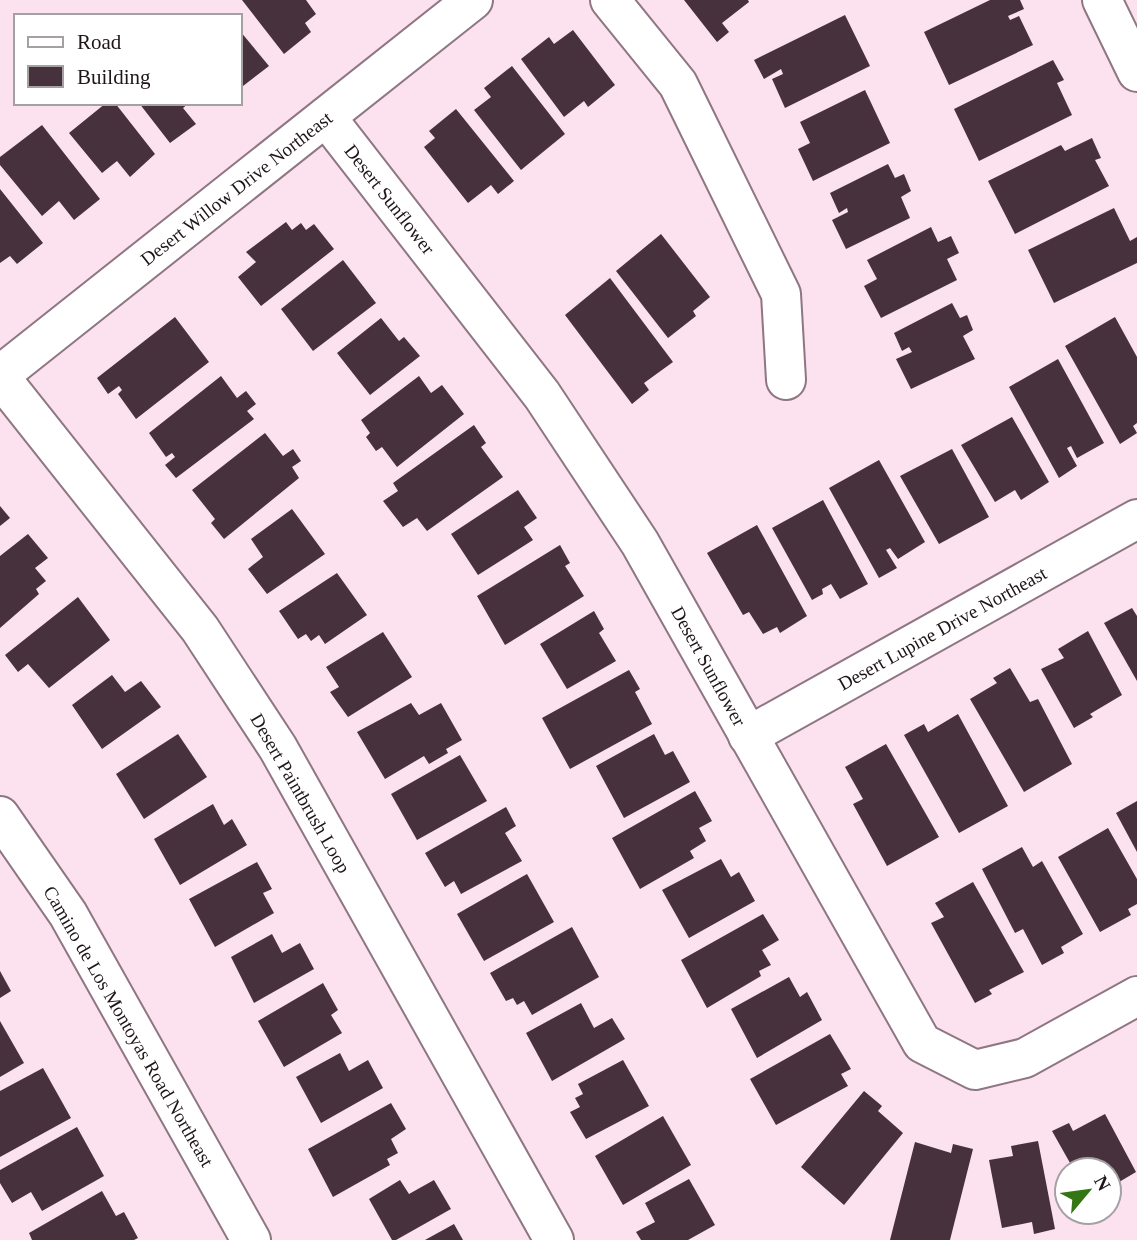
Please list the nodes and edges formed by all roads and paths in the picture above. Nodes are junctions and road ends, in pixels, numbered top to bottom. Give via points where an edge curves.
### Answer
1 (473, 0) edge
2 (610, 0) edge
3 (1101, 0) edge
4 (1137, 72) edge
5 (326, 117) junction
6 (0, 376) edge
7 (786, 380) dead end
8 (1137, 519) edge
9 (748, 736) junction
10 (0, 817) edge
11 (1137, 996) edge
12 (251, 1240) edge
13 (554, 1240) edge

1 - 5 street, Desert Willow Drive Northeast
2 - 7 street via 678,84 780,294
3 - 4 street
5 - 6 street, Desert Willow Drive Northeast
5 - 9 street, Desert Sunflower via 542,396 640,543
6 - 13 street, Desert Paintbrush Loop via 200,629 278,748
8 - 9 street, Desert Lupine Drive Northeast
9 - 11 street, Desert Sunflower via 922,1043 975,1070 1025,1058
10 - 12 street, Camino de Los Montoyas Road Northeast via 68,914

